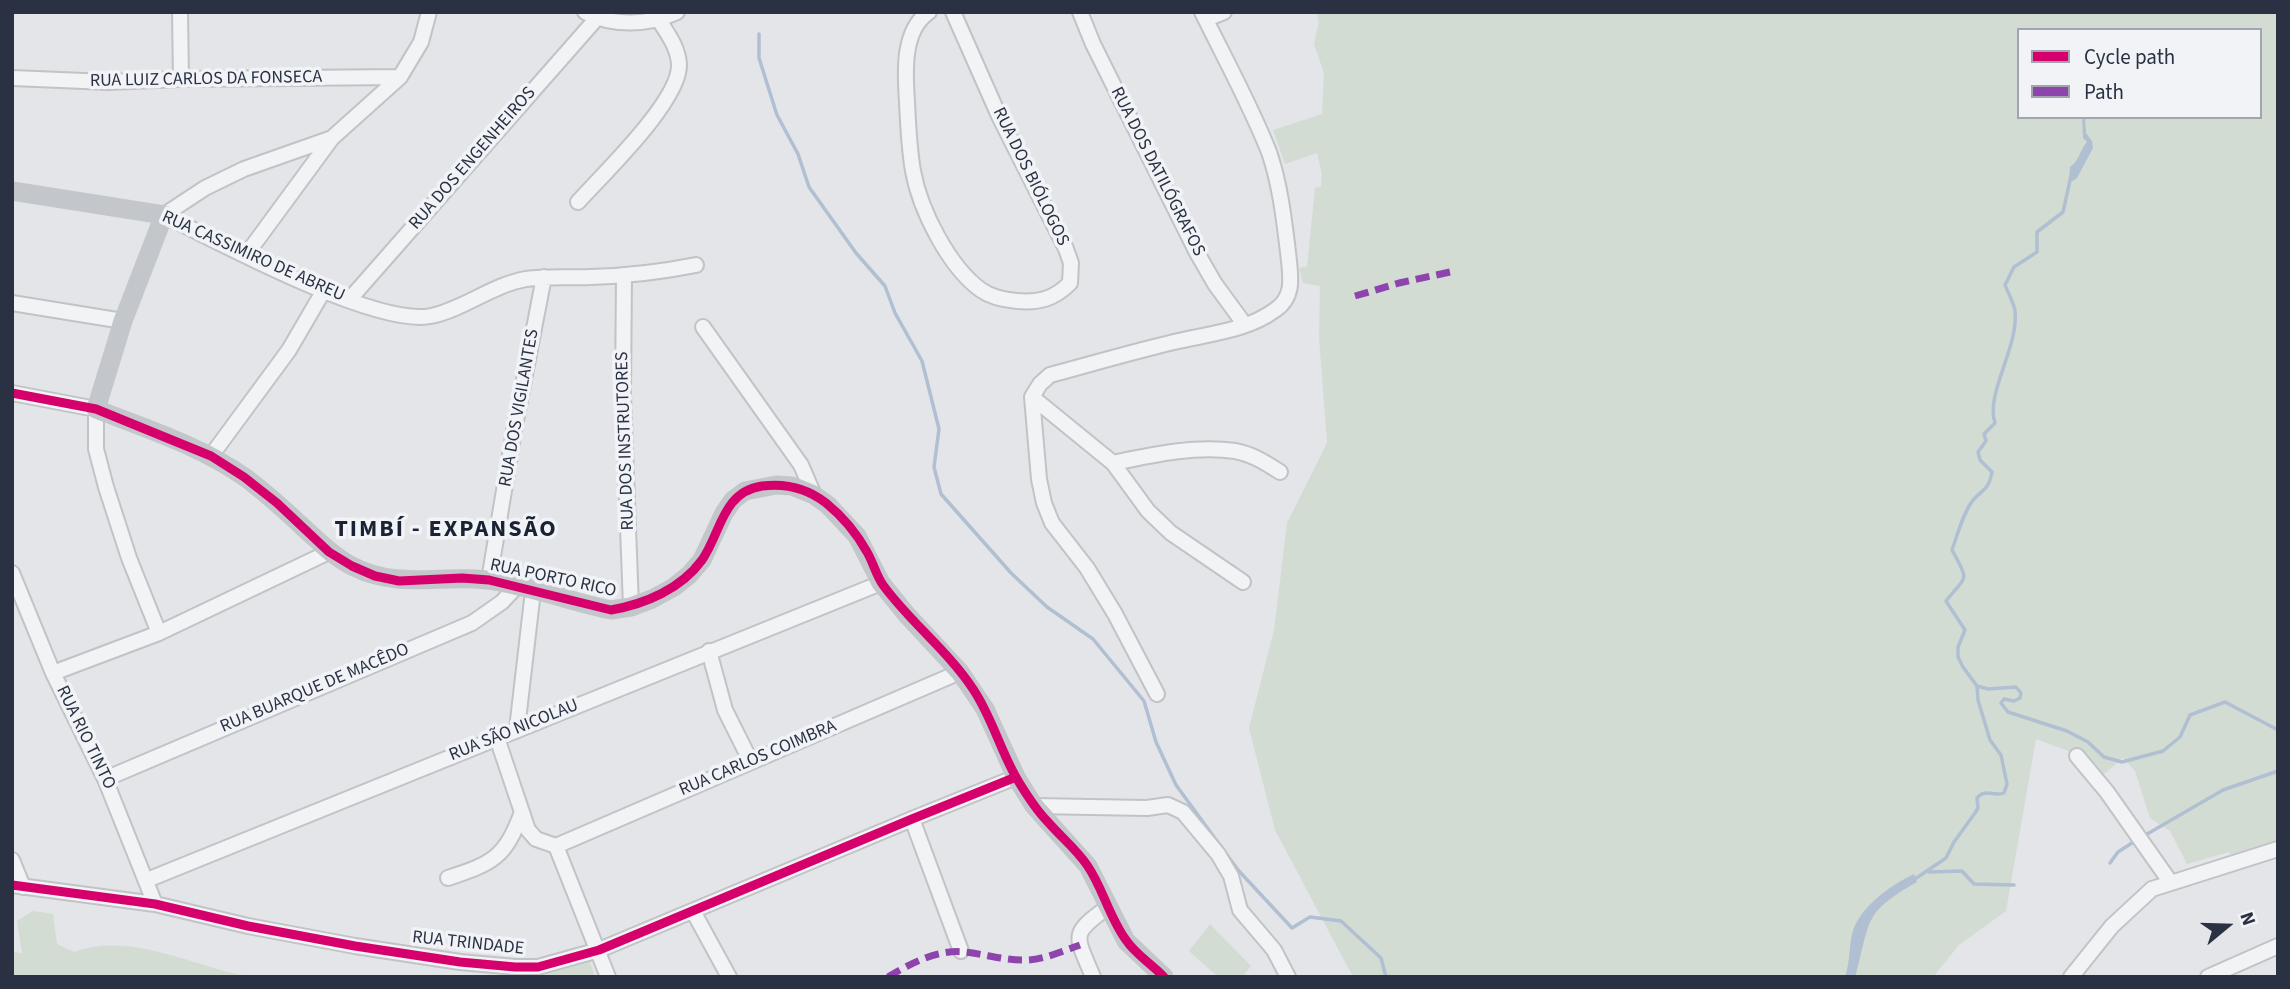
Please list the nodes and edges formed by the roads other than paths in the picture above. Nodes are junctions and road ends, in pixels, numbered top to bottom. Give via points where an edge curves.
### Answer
1 (180, 12) edge
2 (429, 12) edge
3 (677, 12) edge
4 (929, 12) edge
5 (953, 12) edge
6 (1080, 12) edge
7 (1224, 12) edge
8 (591, 15) edge
9 (1204, 16) edge
10 (659, 20) junction
11 (400, 77) junction
12 (12, 78) edge
13 (181, 79) junction
14 (332, 138) junction
15 (12, 191) edge
16 (578, 202) dead end
17 (164, 215) junction
18 (246, 255) junction
19 (696, 265) dead end
20 (624, 275) junction
21 (544, 277) junction
22 (324, 290) junction
23 (349, 300) junction
24 (12, 303) edge
25 (123, 321) junction
26 (1245, 325) junction
27 (704, 327) dead end
28 (12, 393) edge
29 (1032, 397) junction
30 (96, 409) junction
31 (211, 456) junction
32 (1113, 463) junction
33 (1280, 472) dead end
34 (814, 495) junction
35 (329, 552) junction
36 (12, 573) edge
37 (489, 580) junction
38 (1243, 582) dead end
39 (881, 583) junction
40 (525, 589) junction
41 (631, 607) junction
42 (159, 633) junction
43 (709, 652) junction
44 (960, 672) junction
45 (53, 673) junction
46 (1157, 694) dead end
47 (517, 729) junction
48 (497, 738) junction
49 (2077, 756) dead end
50 (751, 762) junction
51 (1016, 777) junction
52 (105, 779) junction
53 (1034, 806) junction
54 (522, 812) junction
55 (912, 819) junction
56 (556, 846) junction
57 (2278, 849) edge
58 (12, 860) edge
59 (448, 878) dead end
60 (147, 880) junction
61 (2171, 883) junction
62 (18, 886) edge
63 (155, 904) junction
64 (1108, 907) junction
65 (693, 911) junction
66 (2278, 946) edge
67 (599, 950) junction
68 (961, 951) dead end
69 (608, 977) edge
70 (729, 977) edge
71 (1093, 977) edge
72 (1164, 977) edge
73 (1288, 977) edge
74 (2071, 977) edge
75 (2208, 977) edge

1 - 13 street
2 - 11 street via 421,42
3 - 10 street
4 - 5 street, RUA DOS BIÓLOGOS via 911,35 907,58 908,135 922,206 962,274 983,292 1004,300 1050,299 1070,283 1071,263
6 - 26 street, RUA DOS DATILÓGRAFOS via 1191,242
7 - 9 street
8 - 10 street via 617,22
8 - 23 street, RUA DOS ENGENHEIROS
9 - 26 street via 1269,154 1286,231 1291,284 1287,299 1278,309
10 - 16 street via 677,49 676,83 644,128
11 - 13 street, RUA LUIZ CARLOS DA FONSECA
11 - 14 street
12 - 13 street, RUA LUIZ CARLOS DA FONSECA via 70,82
14 - 17 street via 244,169
14 - 18 street
15 - 17 street, RUA CASSIMIRO DE ABREU
17 - 18 street, RUA CASSIMIRO DE ABREU
17 - 25 street
18 - 22 street, RUA CASSIMIRO DE ABREU
19 - 20 street, RUA CASSIMIRO DE ABREU
20 - 21 street, RUA CASSIMIRO DE ABREU
20 - 41 street, RUA DOS INSTRUTORES via 623,394
21 - 23 street, RUA CASSIMIRO DE ABREU via 505,285 431,316
21 - 37 street, RUA DOS VIGILANTES
22 - 23 street, RUA CASSIMIRO DE ABREU
22 - 31 street via 289,350
24 - 25 street
25 - 30 street
26 - 29 street via 1050,375
27 - 34 street, RUA PORTO RICO via 801,465
28 - 30 street
29 - 32 street
29 - 46 street via 1039,479 1052,523 1087,568
30 - 31 street, RUA PORTO RICO
30 - 42 street via 96,449 106,487
31 - 35 street, RUA PORTO RICO via 277,503
32 - 33 street via 1154,454 1233,451
32 - 38 street via 1148,511 1171,533
34 - 39 street, RUA PORTO RICO via 857,536
34 - 41 street, RUA PORTO RICO via 776,485 745,491 724,513 702,560 689,575
35 - 37 street, RUA PORTO RICO via 375,576 399,581
35 - 42 street
36 - 45 street, RUA RIO TINTO
37 - 40 street, RUA PORTO RICO
39 - 43 street, RUA SÃO NICOLAU
39 - 44 street, RUA PORTO RICO
40 - 41 street, RUA PORTO RICO via 611,610
40 - 47 street
40 - 52 street, RUA BUARQUE DE MACÊDO via 472,623
42 - 45 street
43 - 47 street, RUA SÃO NICOLAU
43 - 50 street via 725,710
44 - 50 street, RUA CARLOS COIMBRA
44 - 51 street, RUA PORTO RICO via 985,709
45 - 52 street, RUA RIO TINTO
47 - 48 street, RUA SÃO NICOLAU
48 - 54 street
48 - 60 street, RUA SÃO NICOLAU
49 - 61 street
50 - 56 street, RUA CARLOS COIMBRA
51 - 53 street, RUA PORTO RICO
51 - 55 street, RUA TRINDADE
52 - 60 street, RUA RIO TINTO
53 - 64 street, RUA PORTO RICO via 1088,866
53 - 73 street via 1168,805 1183,812 1218,854 1231,876 1240,910 1274,950
54 - 56 street via 536,839
54 - 59 street via 501,854 483,866
55 - 65 street, RUA TRINDADE
55 - 68 street
56 - 67 street
57 - 61 street
58 - 62 street
60 - 63 street, RUA RIO TINTO
61 - 74 street via 2152,890 2132,906
62 - 63 street, RUA TRINDADE
63 - 67 street, RUA TRINDADE via 355,946 501,966 538,967
64 - 71 street via 1079,933
64 - 72 street, RUA PORTO RICO via 1126,942
65 - 67 street, RUA TRINDADE
65 - 70 street
66 - 75 street
67 - 69 street

